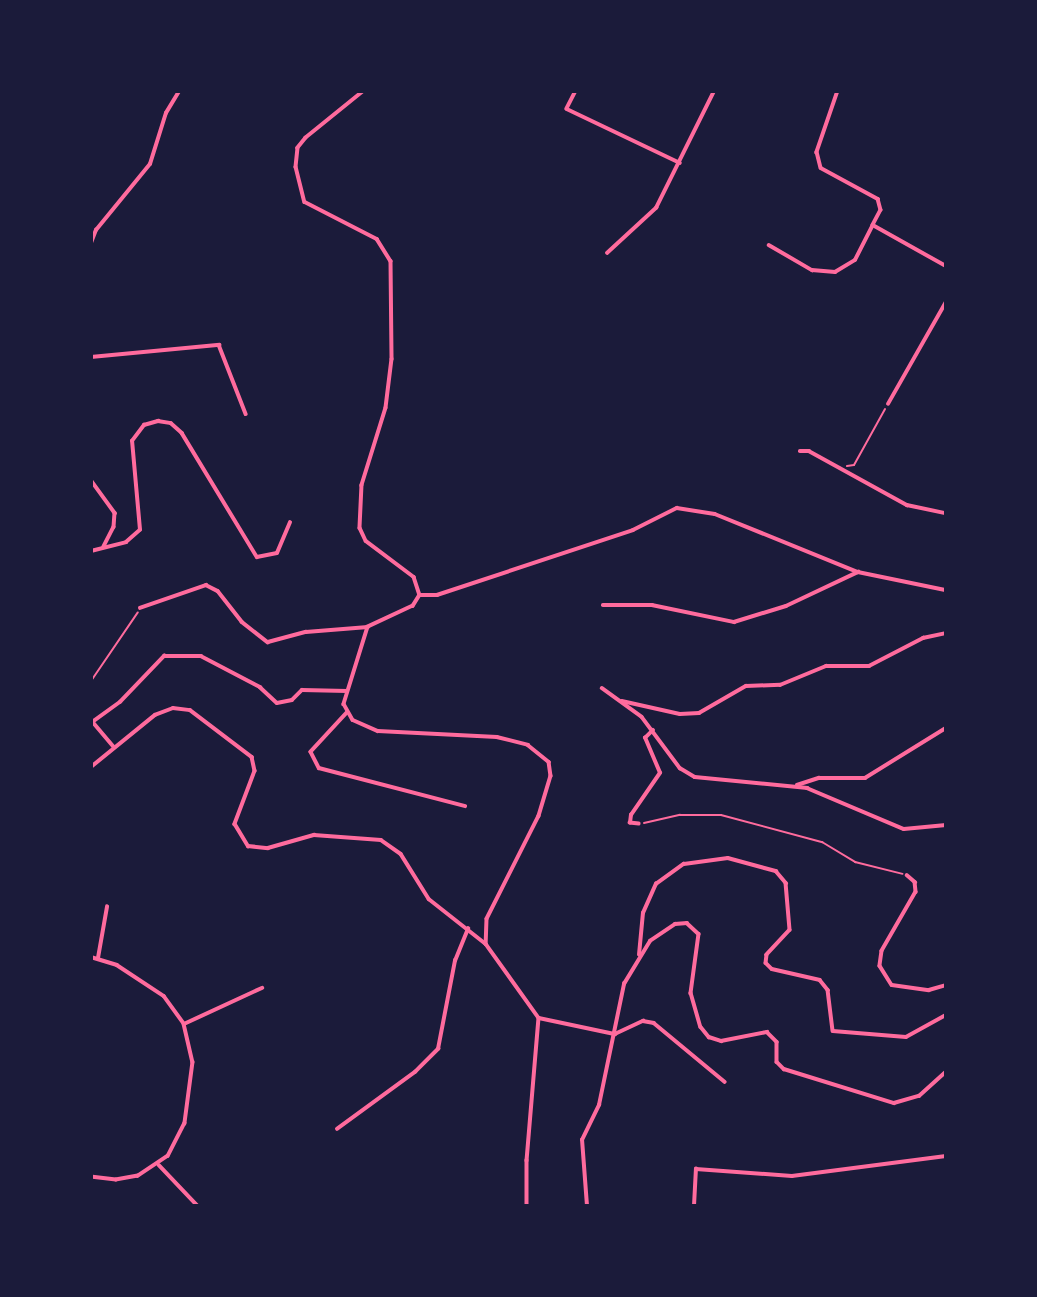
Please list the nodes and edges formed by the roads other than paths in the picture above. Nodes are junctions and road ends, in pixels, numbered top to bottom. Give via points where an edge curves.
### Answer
1 (179, 91) edge
2 (364, 91) edge
3 (576, 91) edge
4 (714, 91) edge
5 (838, 91) edge
6 (680, 163) junction
7 (873, 225) junction
8 (94, 231) edge
9 (91, 243) edge
10 (769, 245) dead end
11 (607, 253) dead end
12 (946, 266) edge
13 (946, 302) edge
14 (91, 357) edge
15 (888, 404) road end
16 (246, 414) dead end
17 (800, 451) dead end
18 (91, 480) edge
19 (946, 513) edge
20 (290, 523) dead end
21 (104, 547) junction
22 (91, 551) edge
23 (859, 572) junction
24 (946, 590) edge
25 (420, 595) junction
26 (603, 605) dead end
27 (140, 608) road end
28 (368, 627) junction
29 (946, 633) edge
30 (602, 688) dead end
31 (347, 691) junction
32 (620, 701) junction
33 (347, 713) junction
34 (92, 723) edge
35 (946, 728) edge
36 (653, 729) junction
37 (115, 747) junction
38 (91, 767) edge
39 (797, 785) junction
40 (465, 806) dead end
41 (639, 824) road end
42 (946, 825) edge
43 (907, 875) road end
44 (107, 907) dead end
45 (468, 929) junction
46 (486, 944) junction
47 (91, 957) edge
48 (639, 957) junction
49 (98, 958) junction
50 (946, 985) edge
51 (262, 988) dead end
52 (946, 1015) edge
53 (539, 1018) junction
54 (184, 1024) junction
55 (615, 1034) junction
56 (946, 1072) edge
57 (725, 1083) dead end
58 (337, 1129) dead end
59 (946, 1156) edge
60 (159, 1164) junction
61 (91, 1177) edge
62 (198, 1206) edge
63 (527, 1206) edge
64 (587, 1206) edge
65 (694, 1206) edge

1 - 8 street via 166,113 150,164
2 - 25 street via 306,138 298,148 296,167 305,202 377,239 391,261 393,359 386,408 362,485 360,528 366,541 414,577
3 - 6 street via 567,109
4 - 6 street
5 - 7 street via 818,149 818,163 826,173 881,202
6 - 11 street via 656,208
7 - 10 street via 855,260 835,272 812,270
7 - 12 street
8 - 9 street
13 - 15 street
14 - 16 street via 219,345
17 - 19 street via 907,505
18 - 21 street via 115,513
20 - 21 street via 277,553 257,557 182,433 171,423 158,421 139,429 132,441 139,530 132,540
21 - 22 street
23 - 24 street
23 - 25 street via 715,514 677,508 633,530 437,595
23 - 26 street via 786,606 734,622 652,605
25 - 28 street via 414,606
27 - 28 street via 206,585 218,591 242,622 268,642 282,642 306,632
28 - 31 street
29 - 32 street via 912,643 869,666 826,666 780,685 746,686 699,713 680,714
30 - 32 street
31 - 33 street
31 - 34 street via 302,690 292,700 276,703 260,687 201,656 164,656 120,702
32 - 36 street
33 - 40 street via 311,752 319,768
33 - 46 street via 378,731 497,737 528,745 549,762 551,776 540,816 526,852 491,907
34 - 37 street
35 - 39 street via 865,778 820,778
36 - 39 street via 680,768 695,777
36 - 41 street via 645,738 660,773 631,814 630,823
37 - 38 street
37 - 45 street via 162,711 190,710 252,757 255,771 235,824 248,846 268,848 314,835 382,840 401,854 429,899
39 - 42 street via 904,829
43 - 50 street via 915,882 916,892 882,951 880,966 892,985 929,990
44 - 49 street
45 - 46 street
45 - 58 street via 455,961 438,1049 415,1072
46 - 53 street
47 - 49 street
48 - 52 street via 643,913 656,884 684,864 727,859 776,871 786,883 790,930 767,955 766,963 772,969 814,976 825,984 833,1031 906,1037
48 - 55 street via 624,984
48 - 56 street via 666,928 682,923 692,926 700,940 691,993 704,1032 721,1041 771,1034 784,1069 894,1103 919,1096
49 - 54 street via 154,987
51 - 54 street
53 - 55 street
53 - 63 street
54 - 60 street via 193,1062 185,1123 176,1146
55 - 57 street via 638,1022 654,1023
55 - 64 street via 599,1105 582,1140
59 - 65 street via 792,1176 696,1169
60 - 61 street via 127,1179
60 - 62 street

